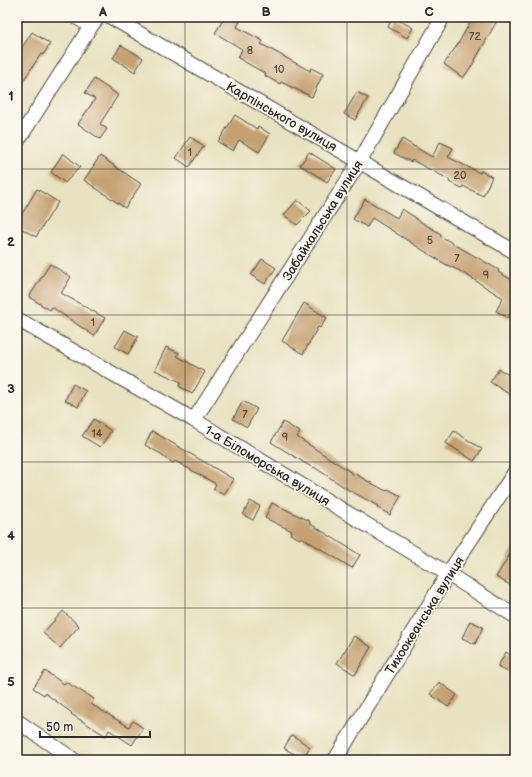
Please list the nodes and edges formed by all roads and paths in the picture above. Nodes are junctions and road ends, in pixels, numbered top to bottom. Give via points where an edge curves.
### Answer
1 (76, 17) edge
2 (112, 17) edge
3 (443, 17) edge
4 (94, 22) edge
5 (17, 142) edge
6 (360, 161) junction
7 (515, 252) edge
8 (17, 319) edge
9 (194, 420) junction
10 (515, 472) edge
11 (448, 574) junction
12 (515, 616) edge
13 (17, 721) edge
14 (74, 760) edge
15 (335, 760) edge

1 - 4 street
2 - 6 street, Карпінського вулиця
3 - 6 street, Забайкальська вулиця
4 - 5 street
6 - 7 street, Карпінського вулиця
6 - 9 street, Забайкальська вулиця
8 - 9 street, 1-а Біломорська вулиця
9 - 11 street, 1-а Біломорська вулиця
10 - 11 street, Тихоокеанська вулиця
11 - 12 street, 1-а Біломорська вулиця
11 - 15 street, Тихоокеанська вулиця
13 - 14 street

